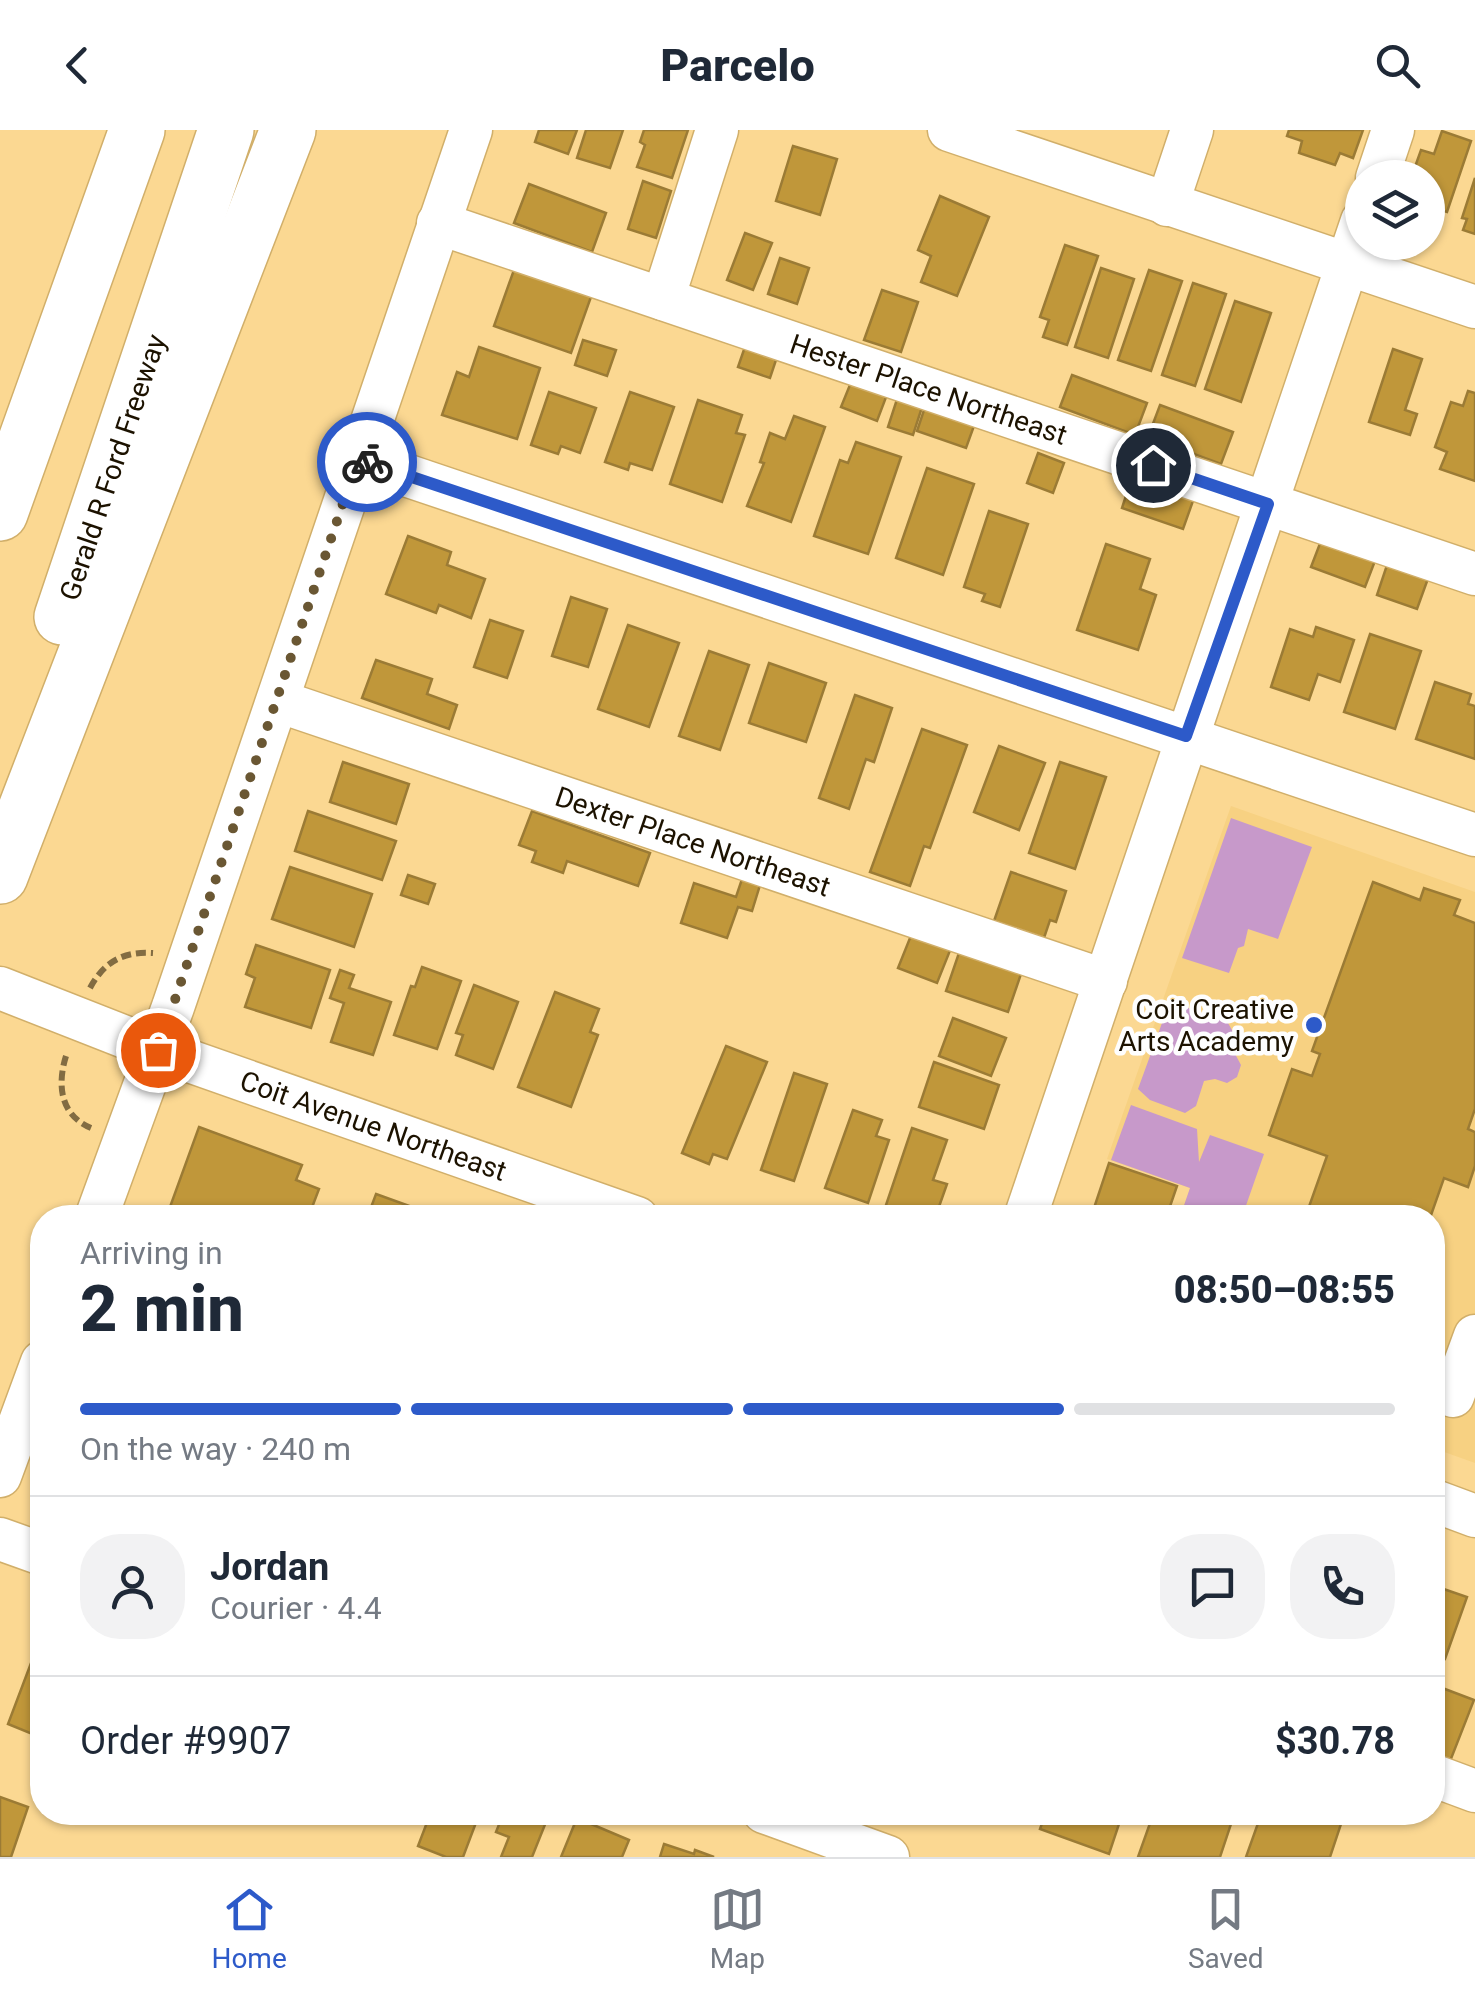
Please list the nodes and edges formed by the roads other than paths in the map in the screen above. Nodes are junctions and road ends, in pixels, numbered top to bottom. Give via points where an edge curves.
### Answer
1 (137, 130) edge
2 (226, 130) edge
3 (288, 130) edge
4 (471, 130) edge
5 (717, 130) edge
6 (949, 130) edge
7 (1192, 130) edge
8 (1393, 130) edge
9 (1383, 160) edge
10 (1167, 205) junction
11 (438, 223) junction
12 (1350, 260) edge
13 (1349, 263) junction
14 (663, 299) junction
15 (1475, 307) edge
16 (358, 459) junction
17 (1268, 504) junction
18 (0, 512) edge
19 (1475, 574) edge
20 (278, 701) junction
21 (1186, 736) junction
22 (0, 805) edge
23 (1475, 835) edge
24 (0, 876) edge
25 (1106, 981) junction
26 (6, 990) edge
27 (158, 1050) junction
28 (101, 1205) edge
29 (600, 1205) edge
30 (1029, 1205) edge
31 (1475, 1336) edge
32 (30, 1395) edge
33 (1453, 1396) dead end
34 (0, 1476) edge
35 (1445, 1505) edge
36 (1475, 1516) edge
37 (0, 1539) edge
38 (30, 1550) edge
39 (1445, 1781) edge
40 (1475, 1791) edge
41 (791, 1827) edge
42 (888, 1857) edge

1 - 18 highway
2 - 22 highway, Gerald R Ford Freeway
3 - 24 highway
4 - 11 street
5 - 14 street
6 - 10 street
7 - 10 street
8 - 9 street
10 - 13 street
11 - 14 street, Hester Place Northeast
11 - 16 street
12 - 13 street
13 - 15 street
13 - 17 street
14 - 17 street, Hester Place Northeast
16 - 20 street
16 - 21 street
17 - 19 street, Hester Place Northeast
17 - 21 street
20 - 25 street, Dexter Place Northeast
20 - 27 street
21 - 23 street
21 - 25 street
25 - 30 street
26 - 27 street, Coit Avenue Northeast
27 - 28 street
27 - 29 street, Coit Avenue Northeast
31 - 33 street
32 - 34 street
35 - 36 street
37 - 38 street
39 - 40 street
41 - 42 street

